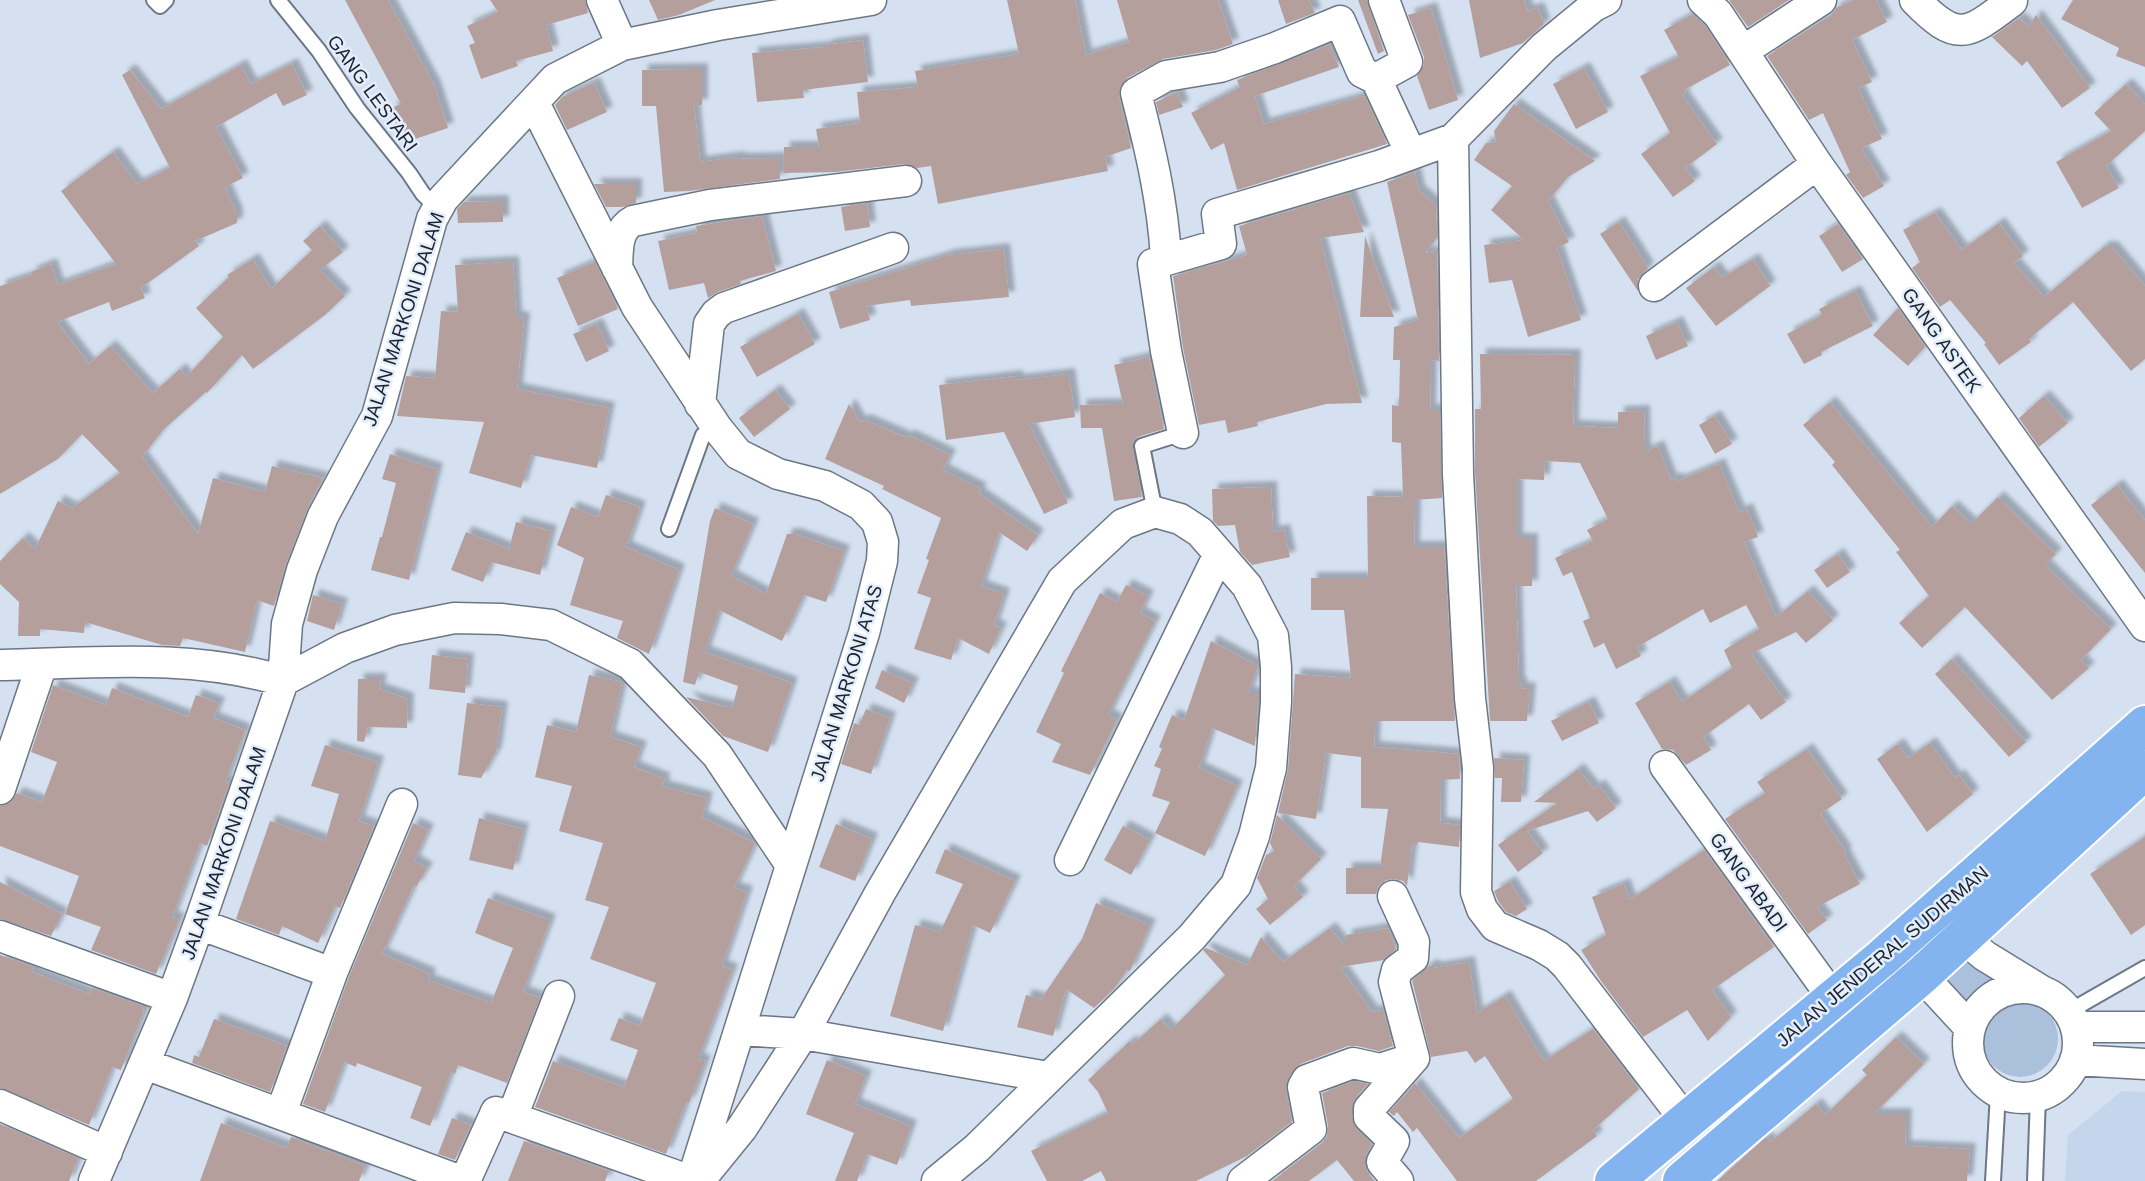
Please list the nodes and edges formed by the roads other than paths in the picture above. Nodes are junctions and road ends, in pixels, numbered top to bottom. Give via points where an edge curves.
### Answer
1 (154, 0) edge
2 (166, 0) edge
3 (278, 0) edge
4 (602, 0) edge
5 (871, 0) edge
6 (1384, 0) edge
7 (1606, 0) edge
8 (1703, 0) edge
9 (1821, 0) edge
10 (1915, 0) edge
11 (2011, 1) edge
12 (622, 45) junction
13 (1744, 51) junction
14 (1376, 79) junction
15 (534, 103) junction
16 (1453, 139) junction
17 (1411, 154) junction
18 (1817, 164) junction
19 (906, 180) dead end
20 (438, 209) junction
21 (893, 248) dead end
22 (1166, 259) junction
23 (617, 268) junction
24 (1654, 286) dead end
25 (700, 404) junction
26 (716, 428) junction
27 (1183, 433) joint
28 (1155, 512) junction
29 (669, 528) dead end
30 (1219, 554) junction
31 (2145, 626) edge
32 (42, 664) junction
33 (0, 665) edge
34 (284, 681) junction
35 (2145, 725) edge
36 (1665, 766) dead end
37 (2145, 769) edge
38 (0, 789) edge
39 (402, 804) dead end
40 (1070, 860) dead end
41 (790, 864) junction
42 (1393, 896) dead end
43 (1934, 914) junction
44 (199, 924) junction
45 (0, 936) edge
46 (1963, 938) junction
47 (1894, 948) junction
48 (2145, 968) edge
49 (332, 973) junction
50 (1922, 975) junction
51 (2042, 992) junction
52 (559, 996) dead end
53 (172, 998) junction
54 (1833, 998) junction
55 (2072, 1020) junction
56 (2145, 1027) edge
57 (1970, 1028) junction
58 (740, 1030) junction
59 (803, 1034) junction
60 (1414, 1058) junction
61 (2075, 1060) junction
62 (145, 1064) junction
63 (2145, 1064) edge
64 (1048, 1077) junction
65 (1998, 1093) junction
66 (2038, 1096) junction
67 (0, 1105) edge
68 (281, 1113) junction
69 (512, 1116) junction
70 (1686, 1121) junction
71 (107, 1152) junction
72 (94, 1181) edge
73 (463, 1181) edge
74 (691, 1181) edge
75 (699, 1181) edge
76 (937, 1181) edge
77 (1243, 1181) edge
78 (1398, 1181) edge
79 (1614, 1181) edge
80 (1682, 1181) edge
81 (1993, 1181) edge
82 (2035, 1181) edge

1 - 2 lane via 160,6
3 - 20 lane, GANG LESTARI
4 - 12 street
5 - 12 street
6 - 14 street via 1407,62
7 - 16 street via 1544,47
8 - 13 street, GANG ASTEK
9 - 13 street
10 - 11 street via 1934,19 1961,31 1978,27
12 - 15 street, JALAN MARKONI DALAM via 555,79
13 - 18 street, GANG ASTEK
14 - 17 street
14 - 22 street via 1362,72 1339,21 1220,67 1166,76 1136,93 1153,160
15 - 20 street, JALAN MARKONI DALAM via 467,171
15 - 23 street, JALAN MARKONI ATAS
16 - 17 street
16 - 70 street via 1458,474 1478,768 1476,892 1495,926 1539,945 1567,966
17 - 22 street via 1216,214 1221,244
18 - 24 street
18 - 31 street, GANG ASTEK
19 - 23 street via 710,205 633,221 621,233
20 - 34 street, JALAN MARKONI DALAM via 377,416 323,516 302,570 287,624
21 - 25 street via 716,314 709,324
22 - 27 street via 1153,267
23 - 25 street, JALAN MARKONI ATAS
25 - 26 street, JALAN MARKONI ATAS
26 - 29 lane via 704,435
26 - 41 street, JALAN MARKONI ATAS via 738,454 757,465 825,486 861,505 877,522 883,542 864,633
27 - 28 lane via 1142,446
28 - 30 street via 1180,519 1200,532
28 - 59 street via 1123,524 1062,581
30 - 40 street
30 - 64 street via 1247,586 1273,636 1276,702 1271,768 1254,836 1236,885 1192,937
32 - 33 street
32 - 34 street via 160,662 249,670
32 - 38 street
34 - 41 street via 345,648 454,618 551,625 630,664 717,755
34 - 44 street, JALAN MARKONI DALAM
35 - 43 highway, JALAN JENDERAL SUDIRMAN
36 - 54 street, GANG ABADI
37 - 46 highway, JALAN JENDERAL SUDIRMAN
39 - 49 street
41 - 58 street, JALAN MARKONI ATAS
42 - 60 street via 1414,942 1413,958 1397,970 1394,982
43 - 46 street
43 - 47 highway, JALAN JENDERAL SUDIRMAN
44 - 49 street
44 - 53 street, JALAN MARKONI DALAM
45 - 53 street
46 - 50 highway, JALAN JENDERAL SUDIRMAN
46 - 51 street
47 - 50 street
47 - 54 highway, JALAN JENDERAL SUDIRMAN
48 - 55 lane
49 - 68 street
50 - 57 street
50 - 80 highway, JALAN JENDERAL SUDIRMAN
51 - 55 street
51 - 57 street via 2024,988 1990,999
52 - 69 street
53 - 62 street, JALAN MARKONI DALAM
54 - 70 highway, JALAN JENDERAL SUDIRMAN
55 - 56 street
55 - 61 street via 2078,1044
57 - 65 street via 1972,1066
58 - 59 street
58 - 74 street, JALAN MARKONI ATAS
59 - 64 street
59 - 75 street via 742,1128
60 - 77 street via 1380,1069 1353,1063 1307,1080 1303,1087 1311,1129
60 - 78 street via 1369,1109 1370,1116 1394,1141 1382,1162
61 - 63 street
61 - 66 street via 2061,1083
62 - 68 street
62 - 71 street, JALAN MARKONI DALAM
64 - 76 street
65 - 66 street
65 - 81 lane
66 - 82 lane
67 - 71 street
68 - 73 street
69 - 73 street via 494,1112
69 - 74 street
70 - 79 highway, JALAN JENDERAL SUDIRMAN
71 - 72 street, JALAN MARKONI DALAM

